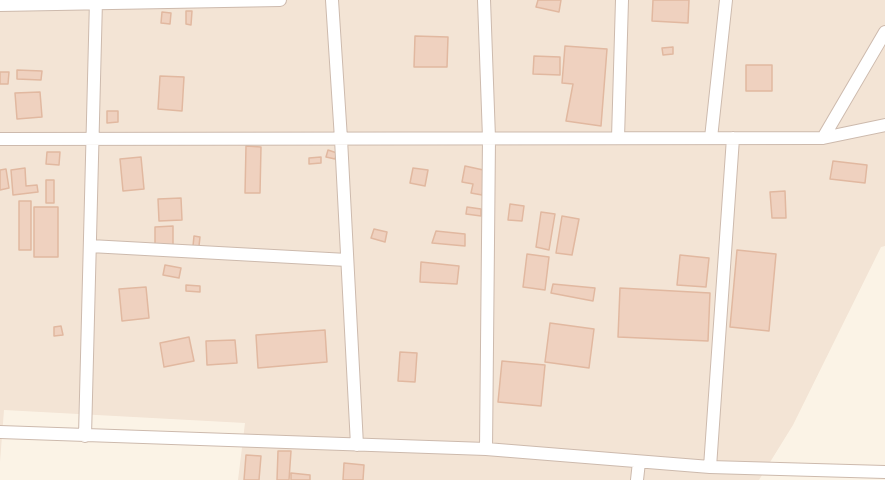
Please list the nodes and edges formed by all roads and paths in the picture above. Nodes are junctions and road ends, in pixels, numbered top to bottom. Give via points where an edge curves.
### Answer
1 (280, 0) edge
2 (332, 0) edge
3 (484, 0) edge
4 (622, 0) edge
5 (726, 0) edge
6 (96, 2) edge
7 (0, 5) edge
8 (885, 32) edge
9 (885, 124) edge
10 (489, 138) junction
11 (618, 138) junction
12 (711, 138) junction
13 (733, 138) junction
14 (823, 138) junction
15 (0, 139) edge
16 (93, 139) junction
17 (341, 139) junction
18 (90, 246) junction
19 (347, 260) junction
20 (0, 432) edge
21 (85, 436) junction
22 (357, 445) junction
23 (486, 449) junction
24 (639, 462) junction
25 (710, 467) junction
26 (885, 472) edge
27 (752, 474) edge
28 (637, 480) edge

1 - 6 street
2 - 17 street
3 - 10 street
4 - 11 street
5 - 12 street
6 - 7 street
6 - 16 street
8 - 14 street
9 - 14 street
10 - 11 street
10 - 17 street
10 - 23 street
11 - 12 street
12 - 13 street
13 - 14 street
13 - 25 street
15 - 16 street
16 - 17 street
16 - 18 street
17 - 19 street
18 - 19 street
18 - 21 street
19 - 22 street
20 - 21 street
21 - 22 street
22 - 23 street
23 - 24 street
24 - 25 street
24 - 28 street
25 - 27 street
26 - 27 street

